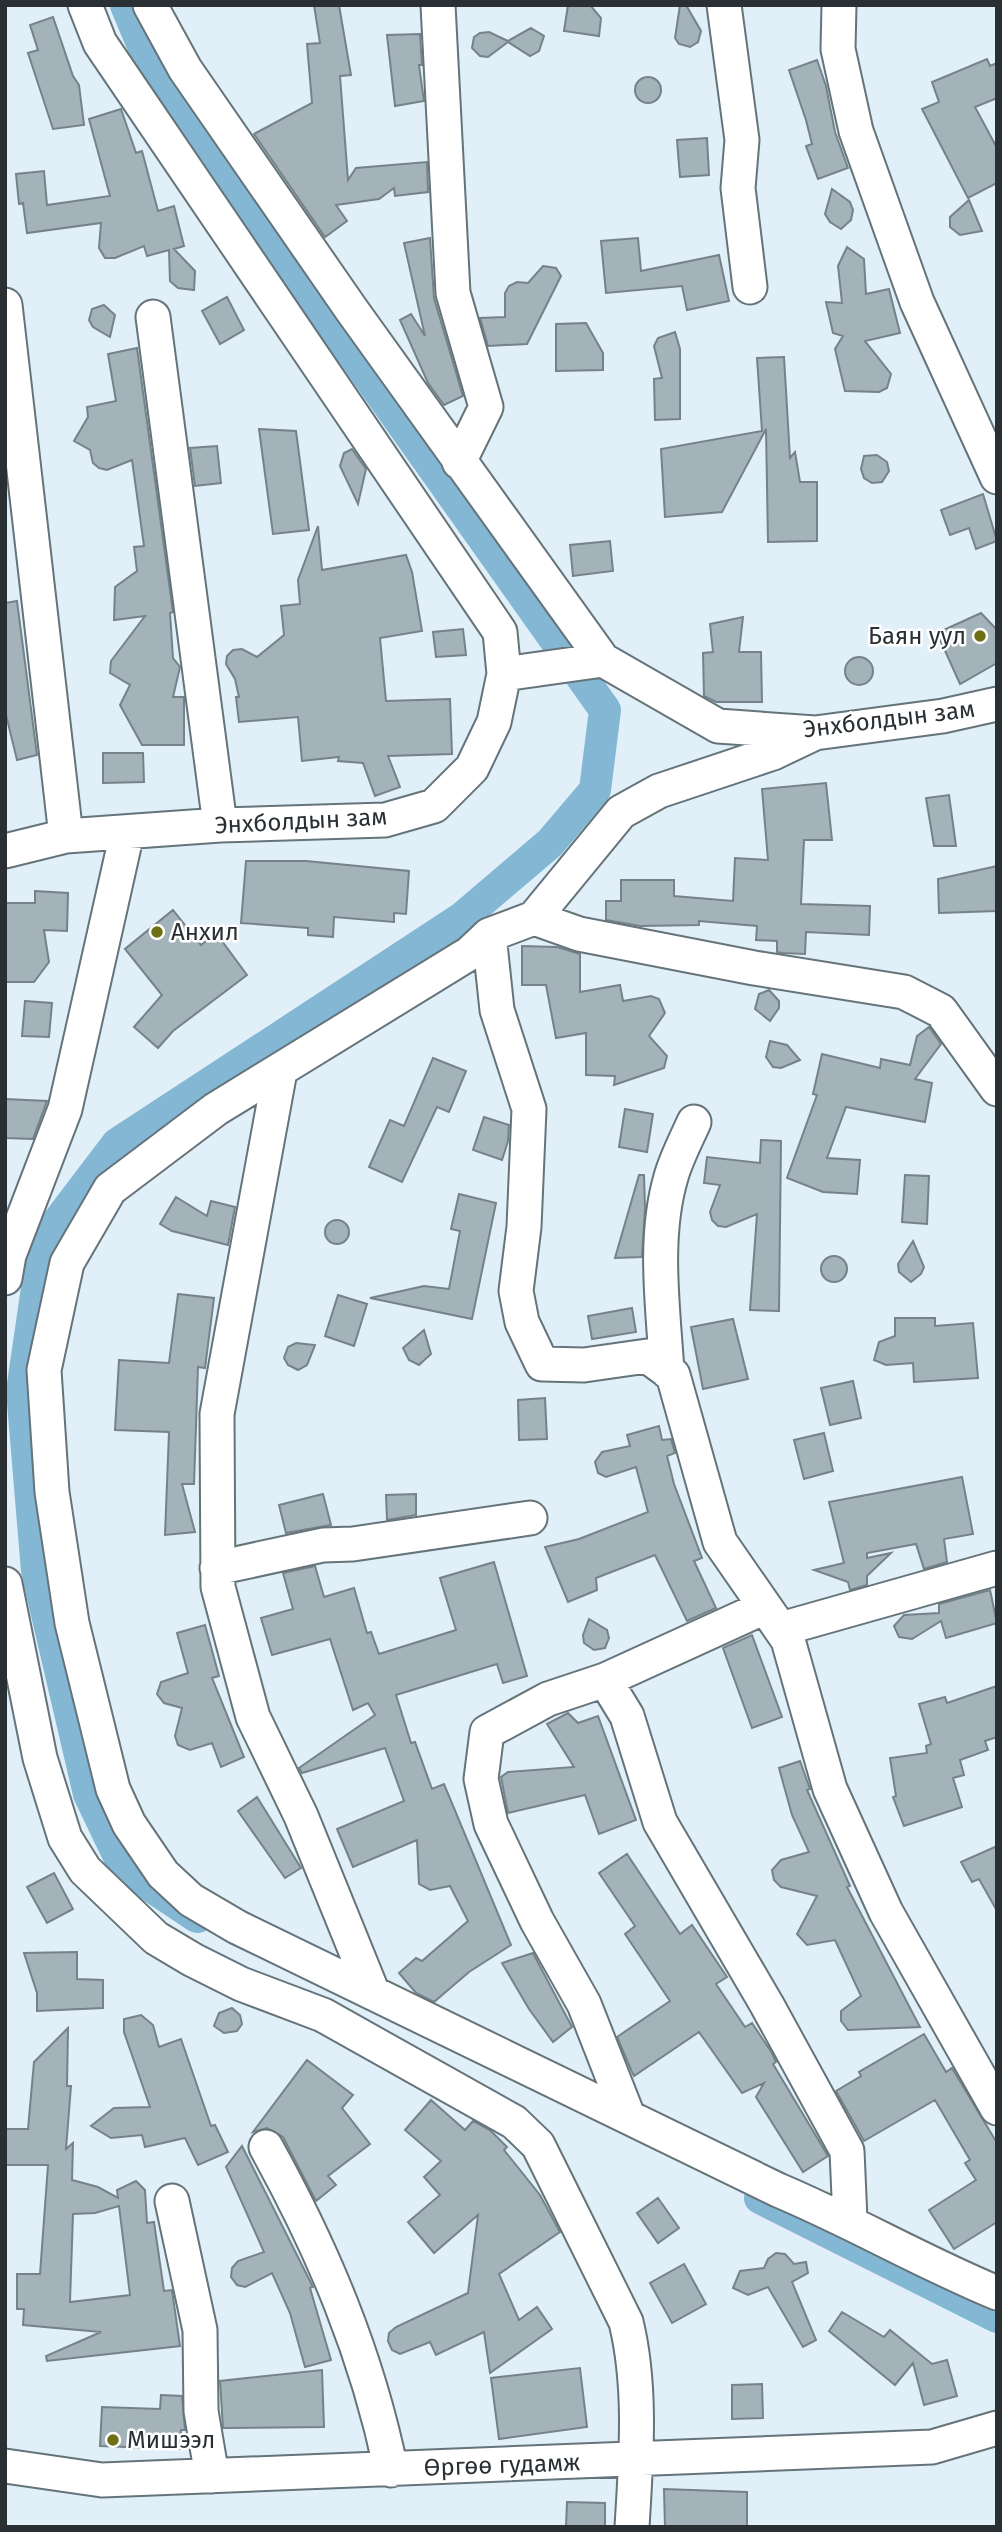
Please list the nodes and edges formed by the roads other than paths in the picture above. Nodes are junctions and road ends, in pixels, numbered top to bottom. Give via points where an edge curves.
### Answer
1 (85, 5) edge
2 (150, 5) edge
3 (438, 5) edge
4 (724, 5) edge
5 (839, 5) edge
6 (750, 287) dead end
7 (5, 305) edge
8 (153, 317) dead end
9 (459, 463) junction
10 (997, 477) edge
11 (603, 660) junction
12 (504, 674) junction
13 (997, 704) edge
14 (815, 733) junction
15 (220, 825) junction
16 (127, 833) junction
17 (66, 836) junction
18 (5, 851) edge
19 (534, 918) junction
20 (489, 935) junction
21 (280, 1071) junction
22 (997, 1089) edge
23 (694, 1122) dead end
24 (5, 1278) edge
25 (667, 1371) junction
26 (530, 1518) dead end
27 (997, 1568) edge
28 (217, 1569) junction
29 (5, 1584) edge
30 (773, 1618) junction
31 (605, 1680) junction
32 (372, 1991) junction
33 (997, 2108) edge
34 (628, 2116) junction
35 (266, 2147) dead end
36 (172, 2201) dead end
37 (850, 2220) junction
38 (997, 2293) edge
39 (997, 2428) edge
40 (636, 2460) junction
41 (5, 2466) edge
42 (391, 2470) junction
43 (212, 2476) junction
44 (632, 2527) edge

1 - 12 street, Энхболдын зам via 100,43 500,632
2 - 9 street via 185,69
3 - 9 street via 453,293 486,407
4 - 6 street via 742,140 738,188
5 - 10 street via 838,49 856,131 917,302
7 - 17 street
8 - 15 street
9 - 11 street
11 - 12 street
11 - 14 street, Энхболдын зам via 718,726
12 - 15 street, Энхболдын зам via 494,722 472,768 434,806 385,820
13 - 14 street, Энхболдын зам
14 - 19 street via 773,753 659,791 621,812
15 - 16 street, Энхболдын зам
16 - 17 street, Энхболдын зам
16 - 24 street via 65,1110 9,1255
17 - 18 street, Энхболдын зам
19 - 20 street
19 - 22 street via 579,934 904,992 941,1011
20 - 21 street via 470,953
20 - 25 street via 496,1010 529,1109 516,1291 522,1322 542,1364 584,1365 647,1356
21 - 28 street via 217,1414
21 - 32 street via 216,1109 110,1189 67,1263 44,1370 52,1492 72,1623 113,1789 129,1824 163,1874 191,1900
23 - 25 street via 671,1177 664,1211 661,1261
25 - 30 street via 673,1376 720,1542
26 - 28 street via 323,1545
27 - 30 street
28 - 32 street via 225,1624 253,1717 301,1816
29 - 40 street via 40,1758 65,1838 85,1870 156,1937 193,1960 323,2015 514,2122 538,2145 626,2322
30 - 31 street
30 - 33 street via 788,1640 830,1789 886,1912
31 - 34 street via 548,1699 487,1732 481,1780 491,1824 583,2004
31 - 37 street via 627,1716 660,1822 847,2151
32 - 34 street
34 - 37 street
35 - 42 street via 304,2215 346,2310 378,2407
36 - 43 street via 200,2330 201,2411
37 - 38 street via 950,2274
39 - 40 street, Өргөө гудамж via 932,2447
40 - 42 street, Өргөө гудамж
40 - 44 street
41 - 43 street, Өргөө гудамж via 102,2480
42 - 43 street, Өргөө гудамж

